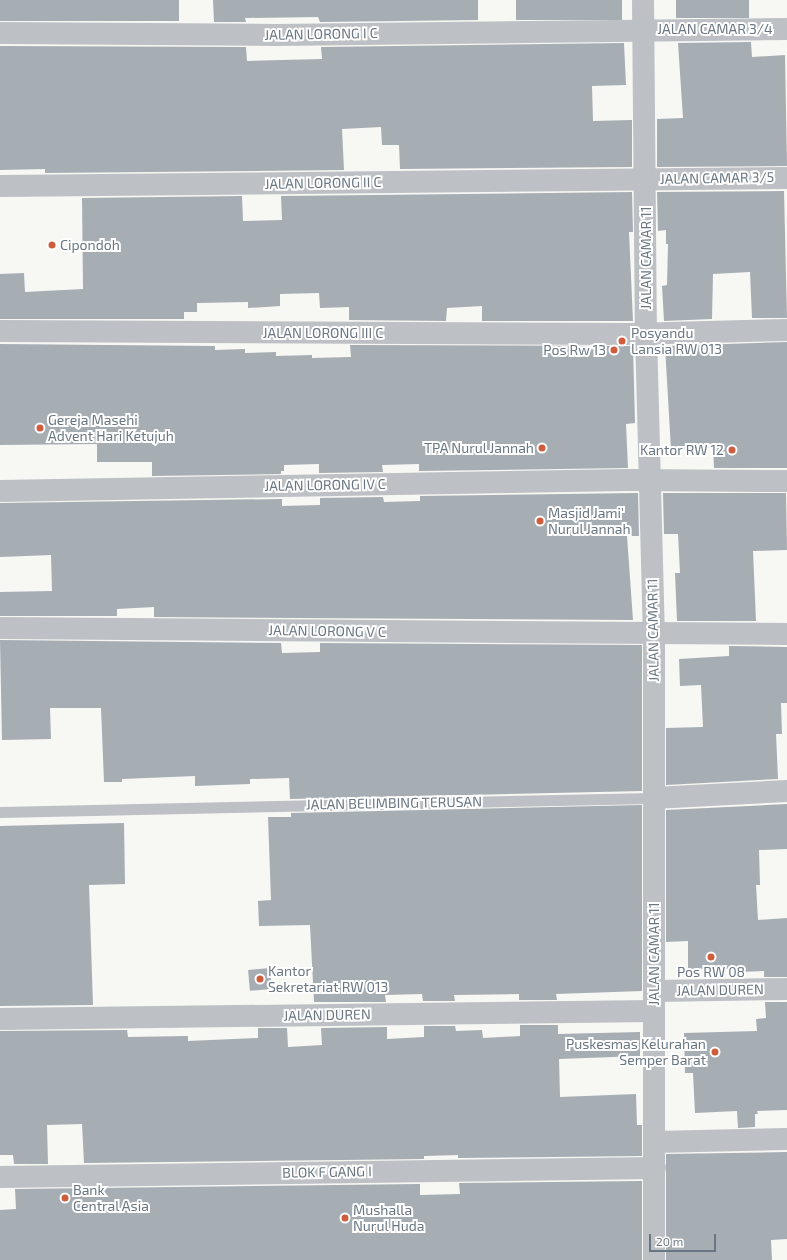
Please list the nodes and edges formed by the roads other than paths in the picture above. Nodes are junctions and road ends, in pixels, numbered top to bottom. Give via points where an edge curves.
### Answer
1 (643, 0) edge
2 (787, 28) edge
3 (642, 29) junction
4 (0, 33) edge
5 (787, 178) edge
6 (646, 179) junction
7 (0, 186) edge
8 (787, 330) edge
9 (0, 331) edge
10 (646, 333) junction
11 (650, 481) junction
12 (787, 481) edge
13 (0, 491) edge
14 (0, 628) edge
15 (654, 634) junction
16 (787, 634) edge
17 (787, 791) edge
18 (653, 798) junction
19 (0, 812) edge
20 (787, 989) edge
21 (654, 1001) junction
22 (0, 1019) edge
23 (787, 1139) edge
24 (655, 1142) junction
25 (655, 1168) junction
26 (0, 1177) edge
27 (654, 1260) edge

1 - 3 street, JALAN CAMAR 11
2 - 3 street, JALAN CAMAR 3/4
3 - 4 street, JALAN LORONG I C via 276,34
3 - 6 street, JALAN CAMAR 11
5 - 6 street, JALAN CAMAR 3/5
6 - 7 street, JALAN LORONG II C
6 - 10 street, JALAN CAMAR 11
8 - 10 street, JALAN LORONG III C
9 - 10 street, JALAN LORONG III C
10 - 11 street, JALAN CAMAR 11
11 - 12 street, JALAN LORONG IV C
11 - 13 street, JALAN LORONG IV C
11 - 15 street, JALAN CAMAR 11
14 - 15 street, JALAN LORONG V C
15 - 16 street, JALAN LORONG V C
15 - 18 street, JALAN CAMAR 11
17 - 18 street, JALAN BELIMBING TERUSAN
18 - 19 lane, JALAN BELIMBING TERUSAN
18 - 21 street, JALAN CAMAR 11
20 - 21 street, JALAN DUREN
21 - 22 street, JALAN DUREN
21 - 24 street, JALAN CAMAR 11
23 - 24 street
24 - 25 street, JALAN CAMAR 11
25 - 26 street, BLOK F GANG I
25 - 27 street, JALAN CAMAR 11

